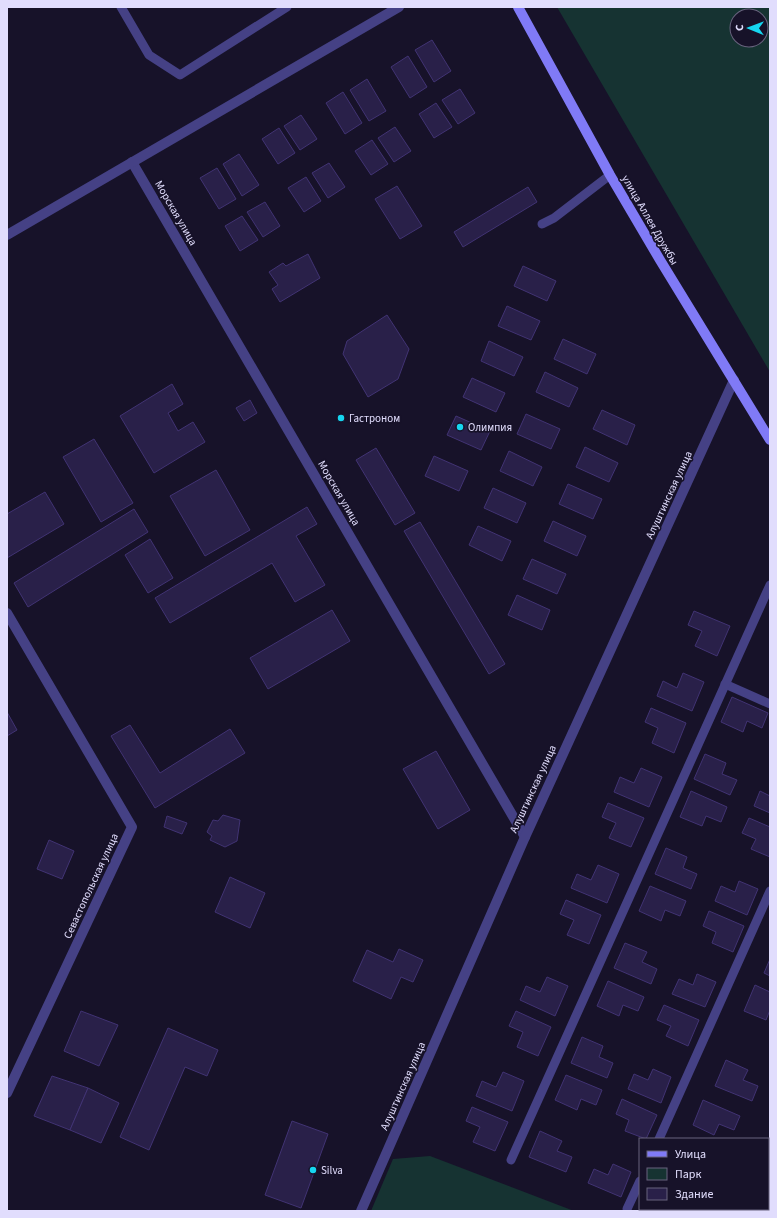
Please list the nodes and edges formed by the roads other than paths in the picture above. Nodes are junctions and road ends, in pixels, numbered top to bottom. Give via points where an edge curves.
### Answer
1 (121, 7) edge
2 (288, 7) edge
3 (399, 7) edge
4 (518, 7) edge
5 (132, 162) junction
6 (610, 175) junction
7 (542, 224) dead end
8 (7, 236) edge
9 (734, 380) junction
10 (770, 440) edge
11 (770, 585) edge
12 (7, 613) edge
13 (725, 684) junction
14 (770, 704) edge
15 (525, 836) junction
16 (770, 891) edge
17 (7, 1093) edge
18 (659, 1138) edge
19 (511, 1160) dead end
20 (639, 1184) edge
21 (628, 1209) dead end
22 (362, 1211) edge

1 - 2 lane via 150,55 180,75
3 - 5 street
4 - 6 main road, улица Аллея Дружбы
5 - 8 street
5 - 15 street, Морская улица
6 - 7 lane via 554,218
6 - 9 main road, улица Аллея Дружбы
9 - 10 main road, улица Аллея Дружбы
9 - 15 street, Алуштинская улица
11 - 13 lane
12 - 17 street, Севастопольская улица via 132,827
13 - 14 lane
13 - 19 lane
15 - 22 street, Алуштинская улица
16 - 18 lane
20 - 21 lane

